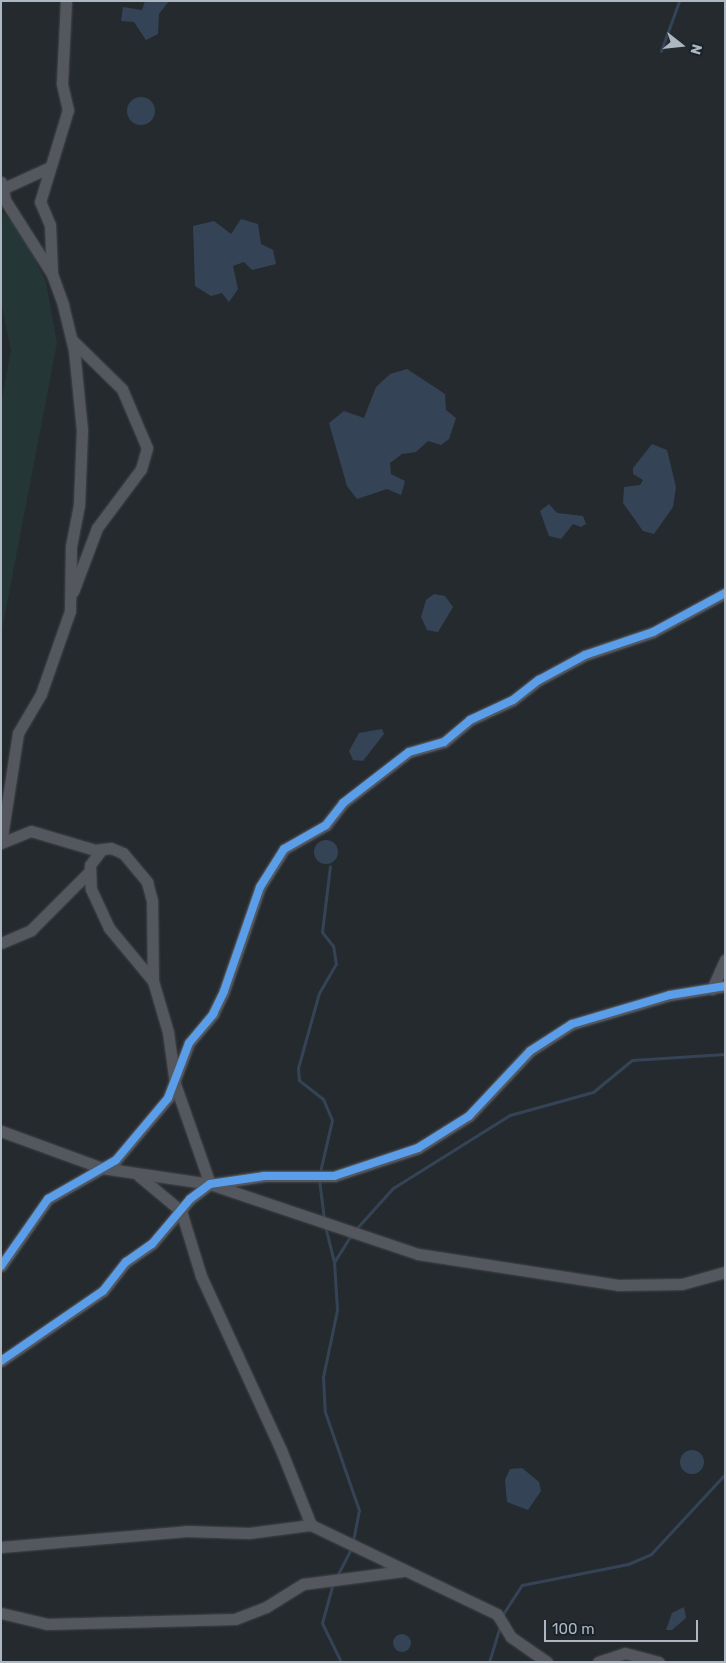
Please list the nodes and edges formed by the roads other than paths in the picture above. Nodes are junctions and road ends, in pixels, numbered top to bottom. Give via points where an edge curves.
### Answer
1 (66, 1) edge
2 (50, 166) junction
3 (1, 182) edge
4 (2, 189) edge
5 (52, 274) junction
6 (71, 339) junction
7 (725, 594) edge
8 (72, 596) junction
9 (1, 843) edge
10 (102, 849) junction
11 (88, 873) junction
12 (1, 943) edge
13 (725, 960) edge
14 (153, 981) junction
15 (725, 986) edge
16 (710, 989) junction
17 (725, 991) edge
18 (175, 1084) junction
19 (1, 1131) edge
20 (102, 1168) junction
21 (133, 1173) junction
22 (210, 1184) junction
23 (181, 1211) junction
24 (1, 1266) edge
25 (725, 1272) edge
26 (1, 1361) edge
27 (311, 1526) junction
28 (1, 1547) edge
29 (404, 1571) junction
30 (1, 1613) edge
31 (547, 1662) edge
32 (598, 1662) edge
33 (659, 1662) edge

1 - 2 street via 62,83 68,110
2 - 4 street
2 - 5 street via 40,202 50,225
3 - 4 street
4 - 5 street
5 - 6 street
6 - 8 street via 82,430 79,505 70,546
6 - 8 street via 122,389 147,448 141,469 97,528
7 - 18 street via 653,632 585,655 533,683 513,700 470,720 444,742 409,752 343,802 326,826 284,849 260,887 224,991 213,1014 189,1043
8 - 9 street via 58,651 41,694 18,733
9 - 10 street via 31,831
10 - 11 street
10 - 14 street via 124,853 147,882 152,901
11 - 12 street via 31,930
11 - 14 street via 109,928
13 - 16 street
14 - 18 street via 168,1032
15 - 16 street
16 - 17 street
16 - 22 street via 670,995 572,1024 530,1051 469,1116 418,1148 334,1176 264,1176
18 - 20 street via 131,1146
18 - 22 street
19 - 20 street
20 - 21 street
20 - 24 street via 48,1199
21 - 22 street
21 - 23 street via 153,1183
22 - 23 street
22 - 25 street via 418,1254 618,1285 682,1284
23 - 26 street via 152,1244 126,1262 103,1291
23 - 27 street via 201,1276 281,1450
27 - 28 street via 249,1533 186,1531
27 - 29 street
29 - 30 street via 303,1584 266,1607 234,1619 47,1624
29 - 31 street via 497,1614 511,1637
32 - 33 street via 625,1653

